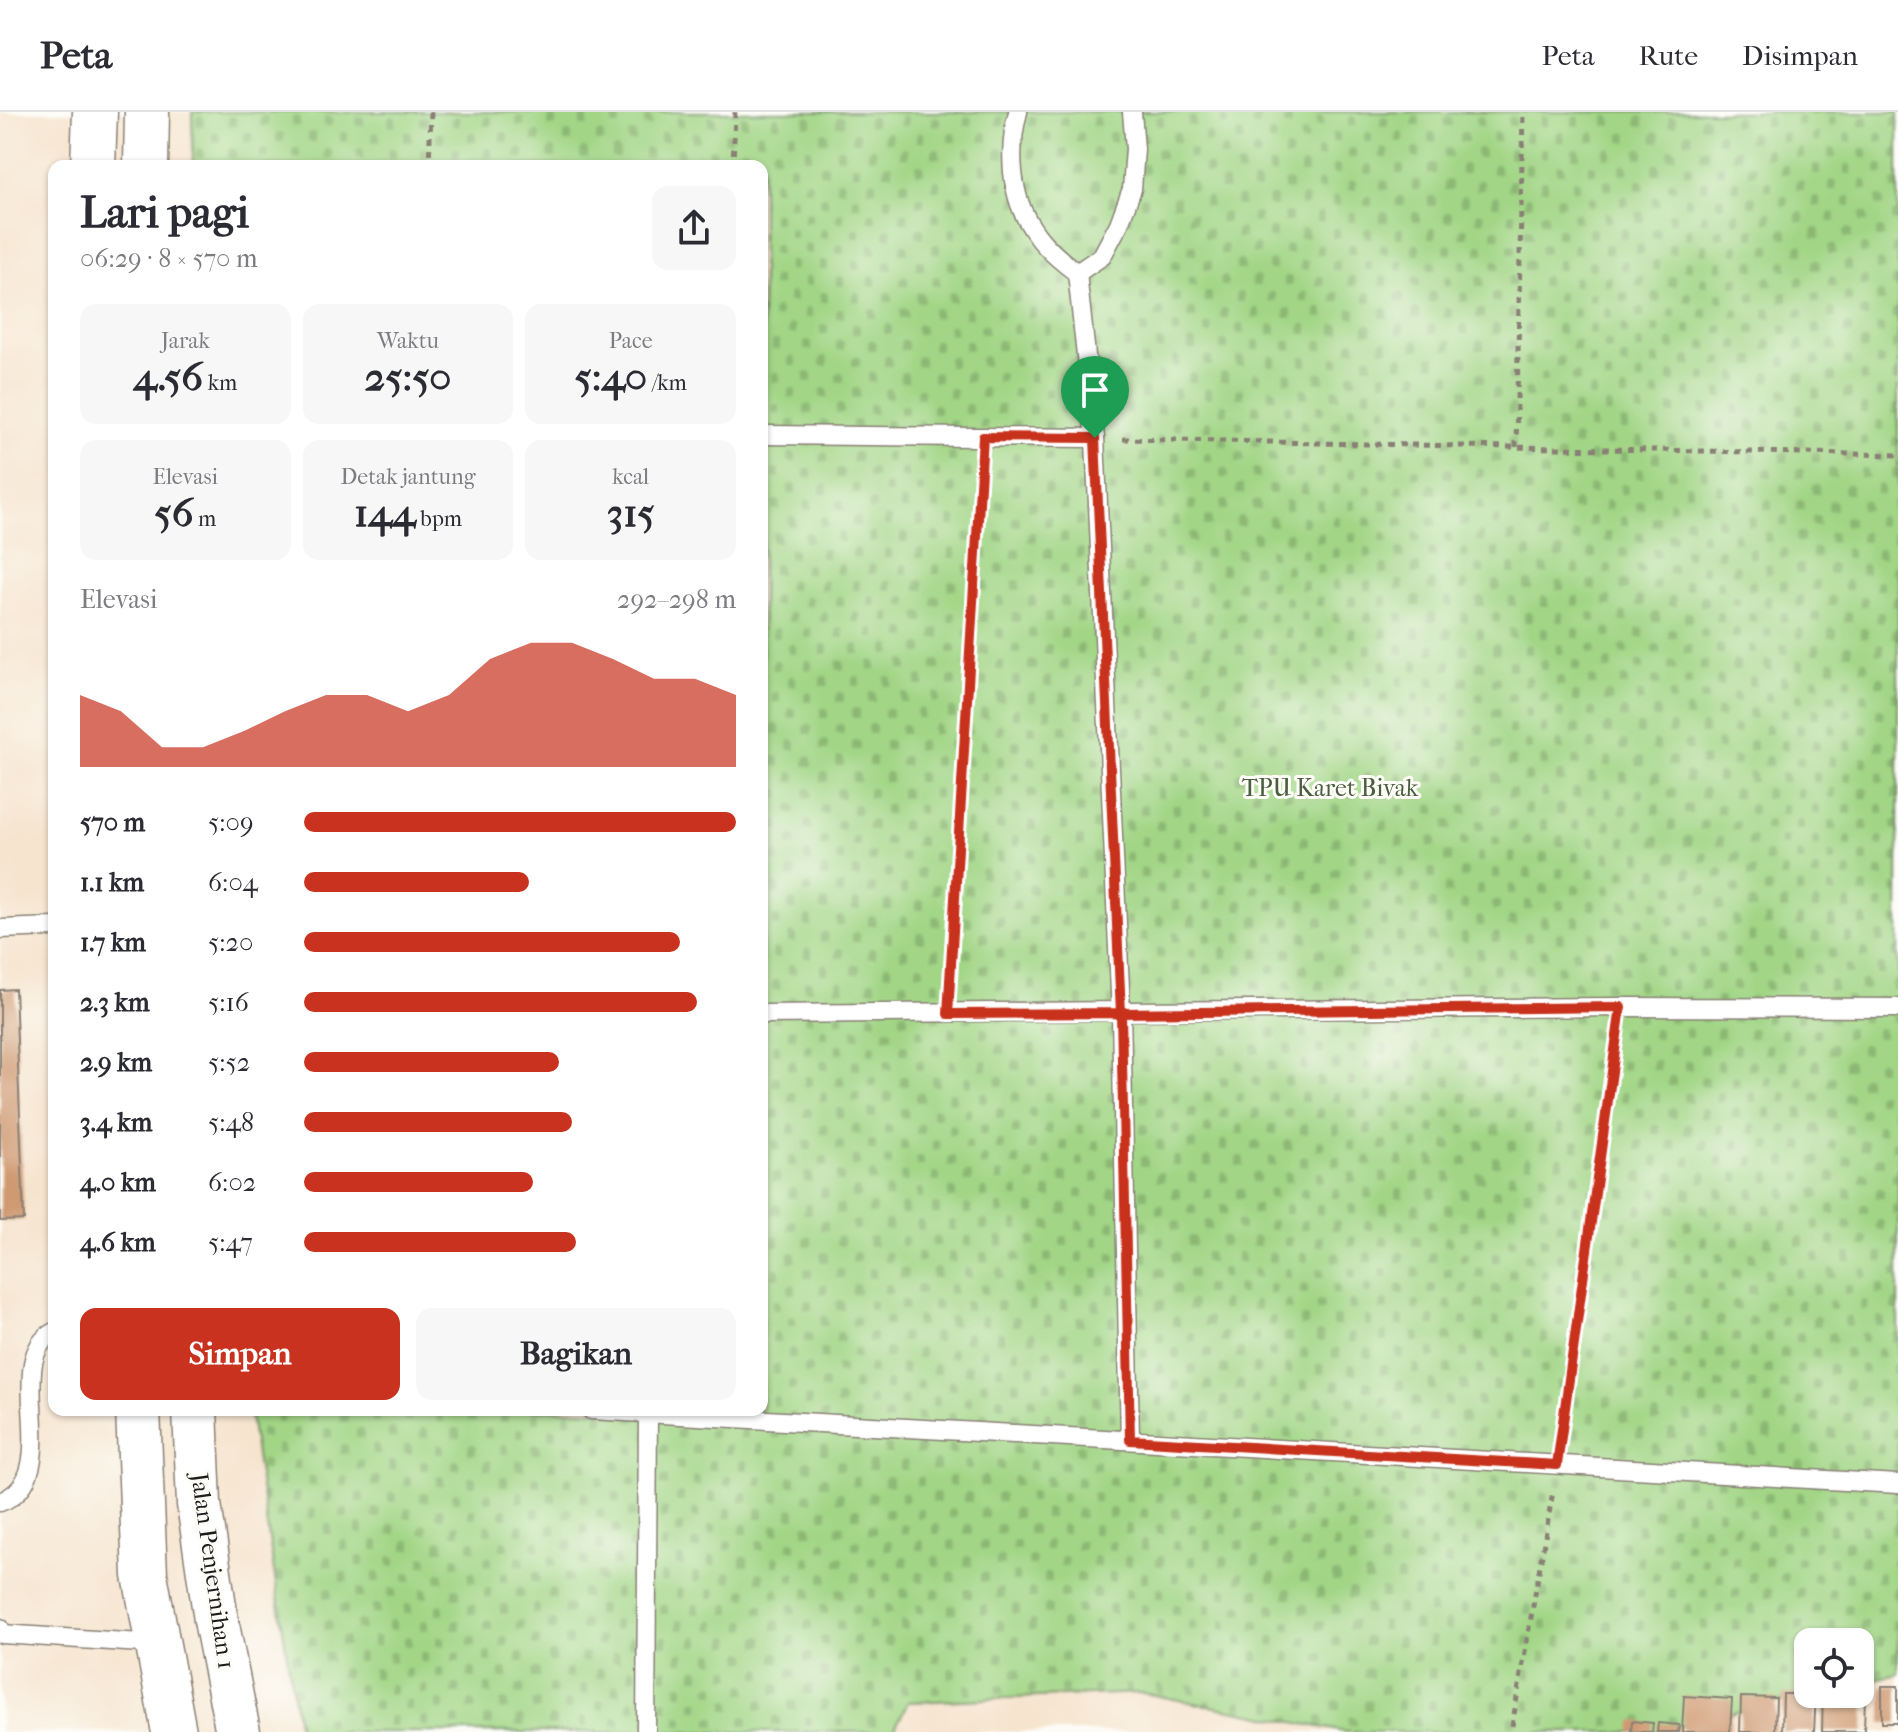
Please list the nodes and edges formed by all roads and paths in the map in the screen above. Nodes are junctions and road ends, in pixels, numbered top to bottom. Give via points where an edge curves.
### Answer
1 (95, 112) edge
2 (147, 112) edge
3 (431, 112) edge
4 (735, 112) edge
5 (1018, 112) edge
6 (1132, 112) edge
7 (1523, 112) edge
8 (93, 160) edge
9 (146, 160) edge
10 (429, 160) edge
11 (733, 160) edge
12 (1077, 273) junction
13 (768, 435) edge
14 (983, 437) junction
15 (1095, 438) junction
16 (1516, 447) junction
17 (1898, 455) edge
18 (48, 927) edge
19 (0, 929) edge
20 (1621, 1007) junction
21 (1898, 1008) edge
22 (1121, 1013) junction
23 (768, 1014) edge
24 (948, 1014) junction
25 (48, 1335) edge
26 (138, 1416) edge
27 (195, 1416) edge
28 (648, 1416) edge
29 (717, 1416) edge
30 (1130, 1440) junction
31 (1557, 1465) junction
32 (1898, 1484) edge
33 (0, 1502) edge
34 (1, 1634) edge
35 (157, 1644) junction
36 (1512, 1726) dead end
37 (174, 1732) edge
38 (238, 1732) edge
39 (646, 1732) edge

1 - 8 main road
2 - 9 main road
3 - 10 path
4 - 11 path
5 - 12 lane via 1012,156 1015,188 1031,227
6 - 12 lane via 1132,189 1102,256
7 - 16 path
12 - 15 lane
13 - 14 lane
14 - 15 lane
14 - 24 path
15 - 16 path
15 - 22 lane
16 - 17 path
18 - 19 lane
20 - 21 lane
20 - 22 lane
20 - 31 path
22 - 24 lane
22 - 30 lane
23 - 24 lane
25 - 33 lane via 31,1353 27,1374 27,1477 14,1497
26 - 35 main road via 145,1575
27 - 38 main road, Jalan Penjernihan 1 via 199,1504
28 - 39 lane
29 - 30 lane
30 - 31 lane
31 - 32 lane
31 - 36 path
34 - 35 lane
35 - 37 main road

